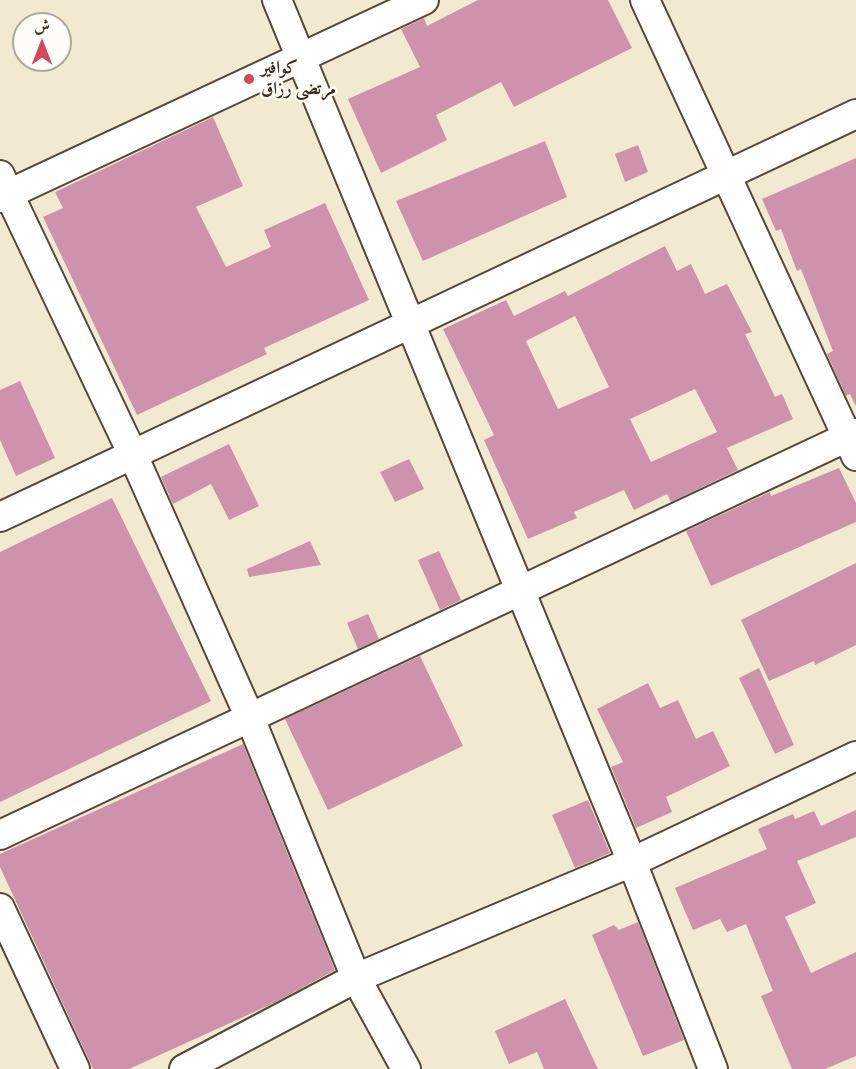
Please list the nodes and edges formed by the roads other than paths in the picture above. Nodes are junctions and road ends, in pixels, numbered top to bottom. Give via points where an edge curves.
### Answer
1 (277, 0) edge
2 (424, 0) edge
3 (645, 0) edge
4 (301, 58) junction
5 (856, 114) edge
6 (726, 175) junction
7 (3, 189) edge
8 (409, 324) junction
9 (853, 442) edge
10 (133, 455) junction
11 (0, 517) edge
12 (519, 591) junction
13 (250, 718) junction
14 (856, 756) edge
15 (0, 835) edge
16 (632, 862) junction
17 (0, 908) edge
18 (356, 978) junction
19 (75, 1069) edge
20 (184, 1069) edge
21 (406, 1069) edge
22 (713, 1069) edge

1 - 4 street
2 - 4 street
3 - 6 street
4 - 7 street
4 - 8 street
5 - 6 street
6 - 8 street
6 - 9 street
7 - 10 street
8 - 10 street
8 - 12 street
9 - 12 street
10 - 11 street
10 - 13 street
12 - 13 street
12 - 16 street
13 - 15 street
13 - 18 street
14 - 16 street
16 - 18 street
16 - 22 street
17 - 19 street
18 - 20 street
18 - 21 street

